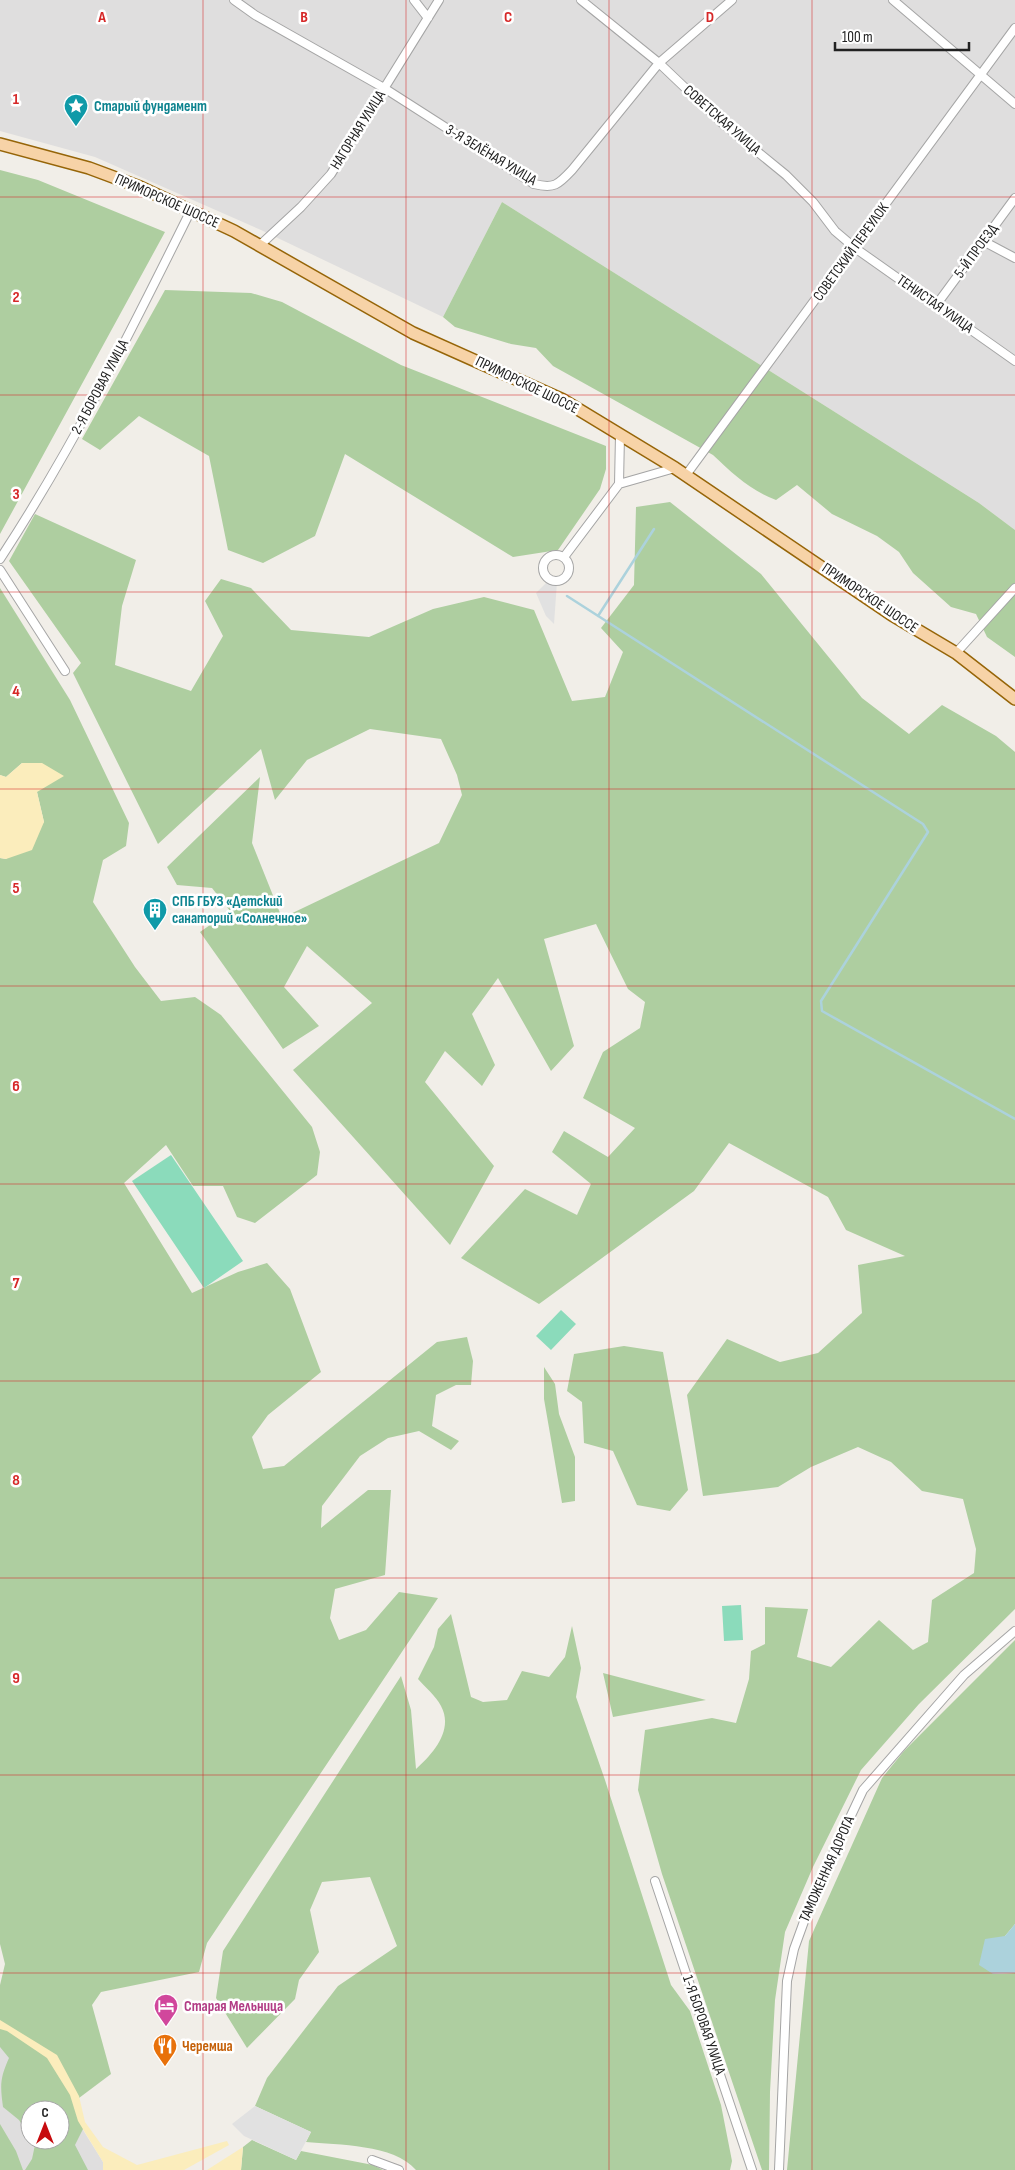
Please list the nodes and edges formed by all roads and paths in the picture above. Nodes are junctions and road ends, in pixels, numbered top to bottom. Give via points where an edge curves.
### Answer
1 (234, 0) edge
2 (414, 0) edge
3 (439, 0) edge
4 (581, 0) edge
5 (732, 0) edge
6 (893, 0) edge
7 (428, 18) junction
8 (1015, 28) edge
9 (659, 63) junction
10 (980, 76) junction
11 (384, 88) junction
12 (1015, 104) edge
13 (0, 144) edge
14 (1015, 198) edge
15 (191, 210) junction
16 (983, 240) junction
17 (259, 246) junction
18 (855, 248) junction
19 (1015, 258) edge
20 (937, 304) junction
21 (1015, 361) edge
22 (620, 435) junction
23 (675, 468) junction
24 (686, 475) junction
25 (619, 484) junction
26 (564, 557) dead end
27 (0, 559) edge
28 (0, 570) edge
29 (1015, 588) edge
30 (956, 653) junction
31 (65, 671) dead end
32 (1015, 699) edge
33 (1015, 1631) edge
34 (655, 1881) dead end
35 (372, 2160) dead end
36 (399, 2170) edge
37 (752, 2170) edge
38 (779, 2170) edge

1 - 11 street, 3-Я ЗЕЛЁНАЯ УЛИЦА
2 - 7 street
3 - 7 street, НАГОРНАЯ УЛИЦА
4 - 9 street, СОВЕТСКАЯ УЛИЦА
5 - 9 street, 3-Я ЗЕЛЁНАЯ УЛИЦА
6 - 10 street
7 - 11 street, НАГОРНАЯ УЛИЦА
8 - 10 street, СОВЕТСКИЙ ПЕРЕУЛОК
9 - 11 street, 3-Я ЗЕЛЁНАЯ УЛИЦА via 560,183 548,187 534,184
9 - 18 street, СОВЕТСКАЯ УЛИЦА via 721,122 786,176 813,202 835,231
10 - 12 street
10 - 18 street, СОВЕТСКИЙ ПЕРЕУЛОК
11 - 17 street, НАГОРНАЯ УЛИЦА via 331,174
13 - 15 main road, ПРИМОРСКОЕ ШОССЕ via 89,168
14 - 16 street, 5-Й ПРОЕЗД
15 - 17 main road, ПРИМОРСКОЕ ШОССЕ
15 - 27 street, 2-Я БОРОВАЯ УЛИЦА via 91,405 38,501
16 - 19 street
16 - 20 street, 5-Й ПРОЕЗД
17 - 22 main road, ПРИМОРСКОЕ ШОССЕ via 413,333 563,400
18 - 20 street, ТЕНИСТАЯ УЛИЦА
18 - 24 street, СОВЕТСКИЙ ПЕРЕУЛОК
20 - 21 street, ТЕНИСТАЯ УЛИЦА
22 - 23 main road, ПРИМОРСКОЕ ШОССЕ
22 - 25 street
23 - 24 main road, ПРИМОРСКОЕ ШОССЕ
23 - 25 street
24 - 30 main road, ПРИМОРСКОЕ ШОССЕ via 892,615
25 - 26 street
28 - 31 street
29 - 30 street
30 - 32 main road, ПРИМОРСКОЕ ШОССЕ
33 - 38 street, ТАМОЖЕННАЯ ДОРОГА via 964,1675 864,1790 818,1885 794,1949 788,1981
34 - 37 street, 1-Я БОРОВАЯ УЛИЦА
35 - 36 street

